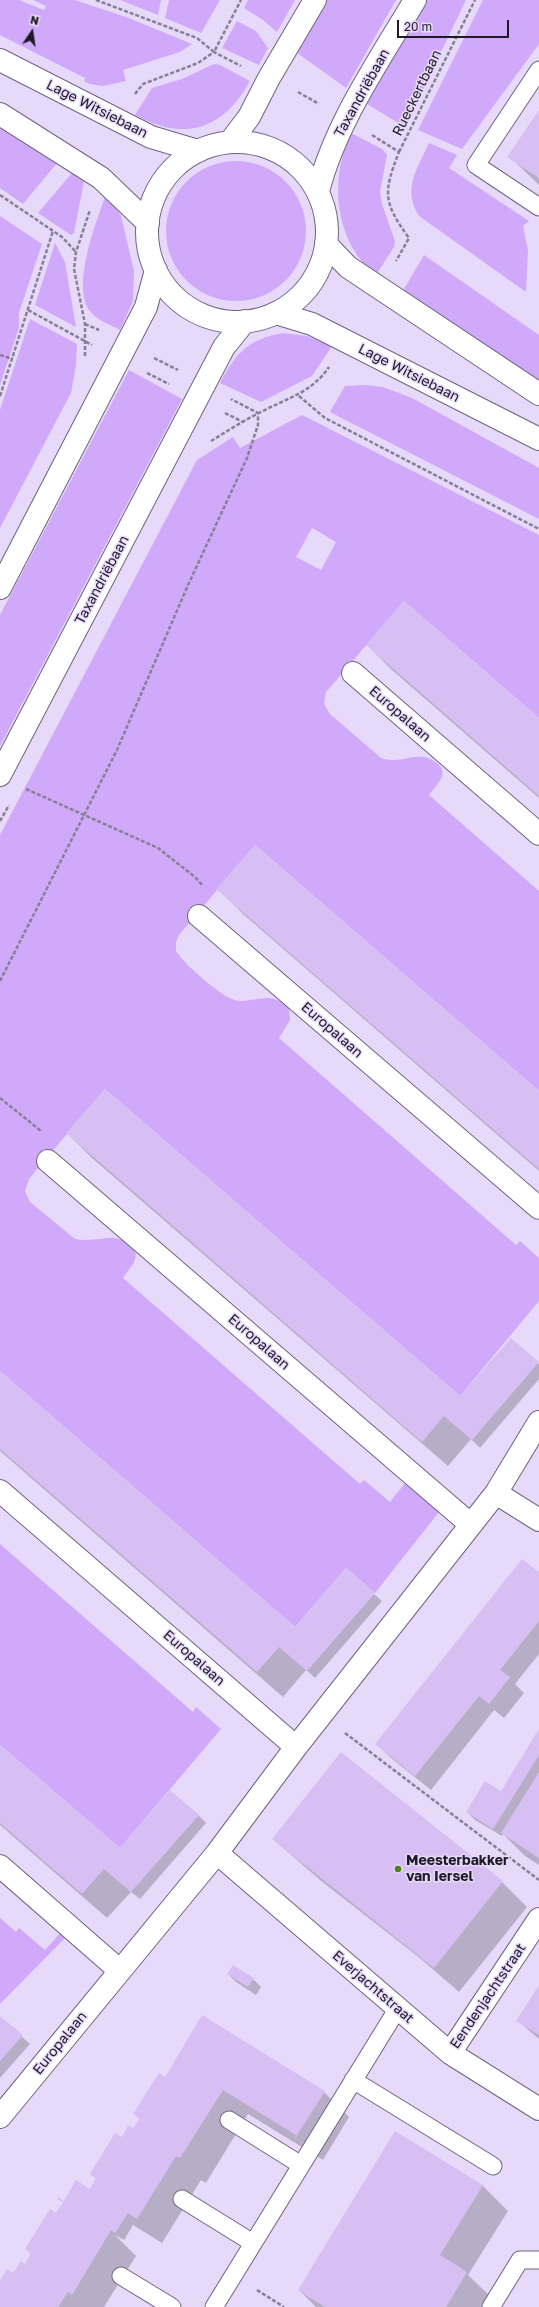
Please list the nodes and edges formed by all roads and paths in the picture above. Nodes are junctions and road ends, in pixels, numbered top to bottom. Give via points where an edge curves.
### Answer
1 (96, 0) edge
2 (241, 0) edge
3 (315, 0) edge
4 (415, 0) edge
5 (475, 0) edge
6 (0, 60) edge
7 (539, 70) edge
8 (0, 114) edge
9 (230, 142) junction
10 (198, 151) junction
11 (399, 152) dead end
12 (318, 191) junction
13 (0, 195) edge
14 (539, 208) edge
15 (148, 223) junction
16 (53, 231) junction
17 (326, 244) junction
18 (76, 252) dead end
19 (156, 270) junction
20 (276, 313) junction
21 (245, 321) junction
22 (85, 324) dead end
23 (126, 343) junction
24 (0, 355) edge
25 (13, 359) junction
26 (204, 385) junction
27 (539, 394) edge
28 (0, 396) edge
29 (299, 396) dead end
30 (539, 439) edge
31 (539, 529) edge
32 (0, 588) edge
33 (353, 673) dead end
34 (9, 780) edge
35 (84, 816) junction
36 (539, 834) edge
37 (199, 916) joint
38 (0, 981) edge
39 (0, 1098) edge
40 (48, 1160) joint
41 (539, 1208) edge
42 (539, 1422) edge
43 (0, 1491) edge
44 (496, 1492) junction
45 (539, 1520) edge
46 (470, 1524) junction
47 (321, 1715) junction
48 (296, 1746) junction
49 (217, 1853) junction
50 (0, 1866) edge
51 (539, 1880) edge
52 (539, 1919) edge
53 (119, 1970) junction
54 (398, 2008) junction
55 (450, 2053) junction
56 (353, 2080) junction
57 (539, 2109) edge
58 (0, 2117) edge
59 (229, 2120) dead end
60 (302, 2165) junction
61 (493, 2166) dead end
62 (182, 2199) dead end
63 (253, 2243) junction
64 (539, 2260) edge
65 (122, 2276) dead end
66 (172, 2307) edge
67 (214, 2307) edge
68 (490, 2307) edge

1 - 2 path via 197,38 214,52
3 - 9 street via 249,117
4 - 12 street, Taxandriëbaan via 345,119 326,159
5 - 11 path, Rueckertbaan
6 - 10 street, Lage Witsiebaan via 151,137
7 - 14 lane via 476,164
8 - 15 street via 101,178
9 - 10 street
9 - 12 street via 251,143 272,149 290,159 306,173
10 - 15 street via 179,164 163,180 152,201
12 - 17 street via 326,217
13 - 16 path
15 - 19 street via 149,247
16 - 18 path
16 - 25 path
17 - 20 street via 321,265 310,285 295,300
17 - 27 street via 348,267
19 - 21 street via 167,289 183,304 202,315 223,321
19 - 23 street via 146,307
20 - 21 street via 261,319
20 - 30 street, Lage Witsiebaan via 312,324
21 - 26 street, Taxandriëbaan via 224,346
22 - 23 path
23 - 26 path
23 - 32 street
24 - 25 path
25 - 28 path
26 - 34 street, Taxandriëbaan
26 - 35 path via 258,413 258,425 247,458 188,585 117,750
29 - 31 path via 325,418
33 - 36 street, Europalaan
34 - 35 path
35 - 37 path via 158,848 195,877 212,896
35 - 38 path
37 - 41 street, Europalaan
39 - 40 path via 44,1133 51,1150
40 - 46 street, Europalaan
42 - 44 street, Europalaan
43 - 48 street, Europalaan
44 - 45 street
44 - 46 street, Europalaan
46 - 47 street, Europalaan
47 - 48 street, Europalaan
47 - 51 path
48 - 49 street, Europalaan
49 - 53 street, Europalaan
49 - 54 street, Everjachtstraat
50 - 53 street
52 - 55 street, Eendenjachtstraat
53 - 58 street, Europalaan
54 - 55 street, Everjachtstraat
54 - 56 lane
55 - 57 street, Everjachtstraat
56 - 60 lane
56 - 61 lane
59 - 60 lane
60 - 63 lane
62 - 63 lane
63 - 67 lane
64 - 68 lane via 520,2260
65 - 66 lane

